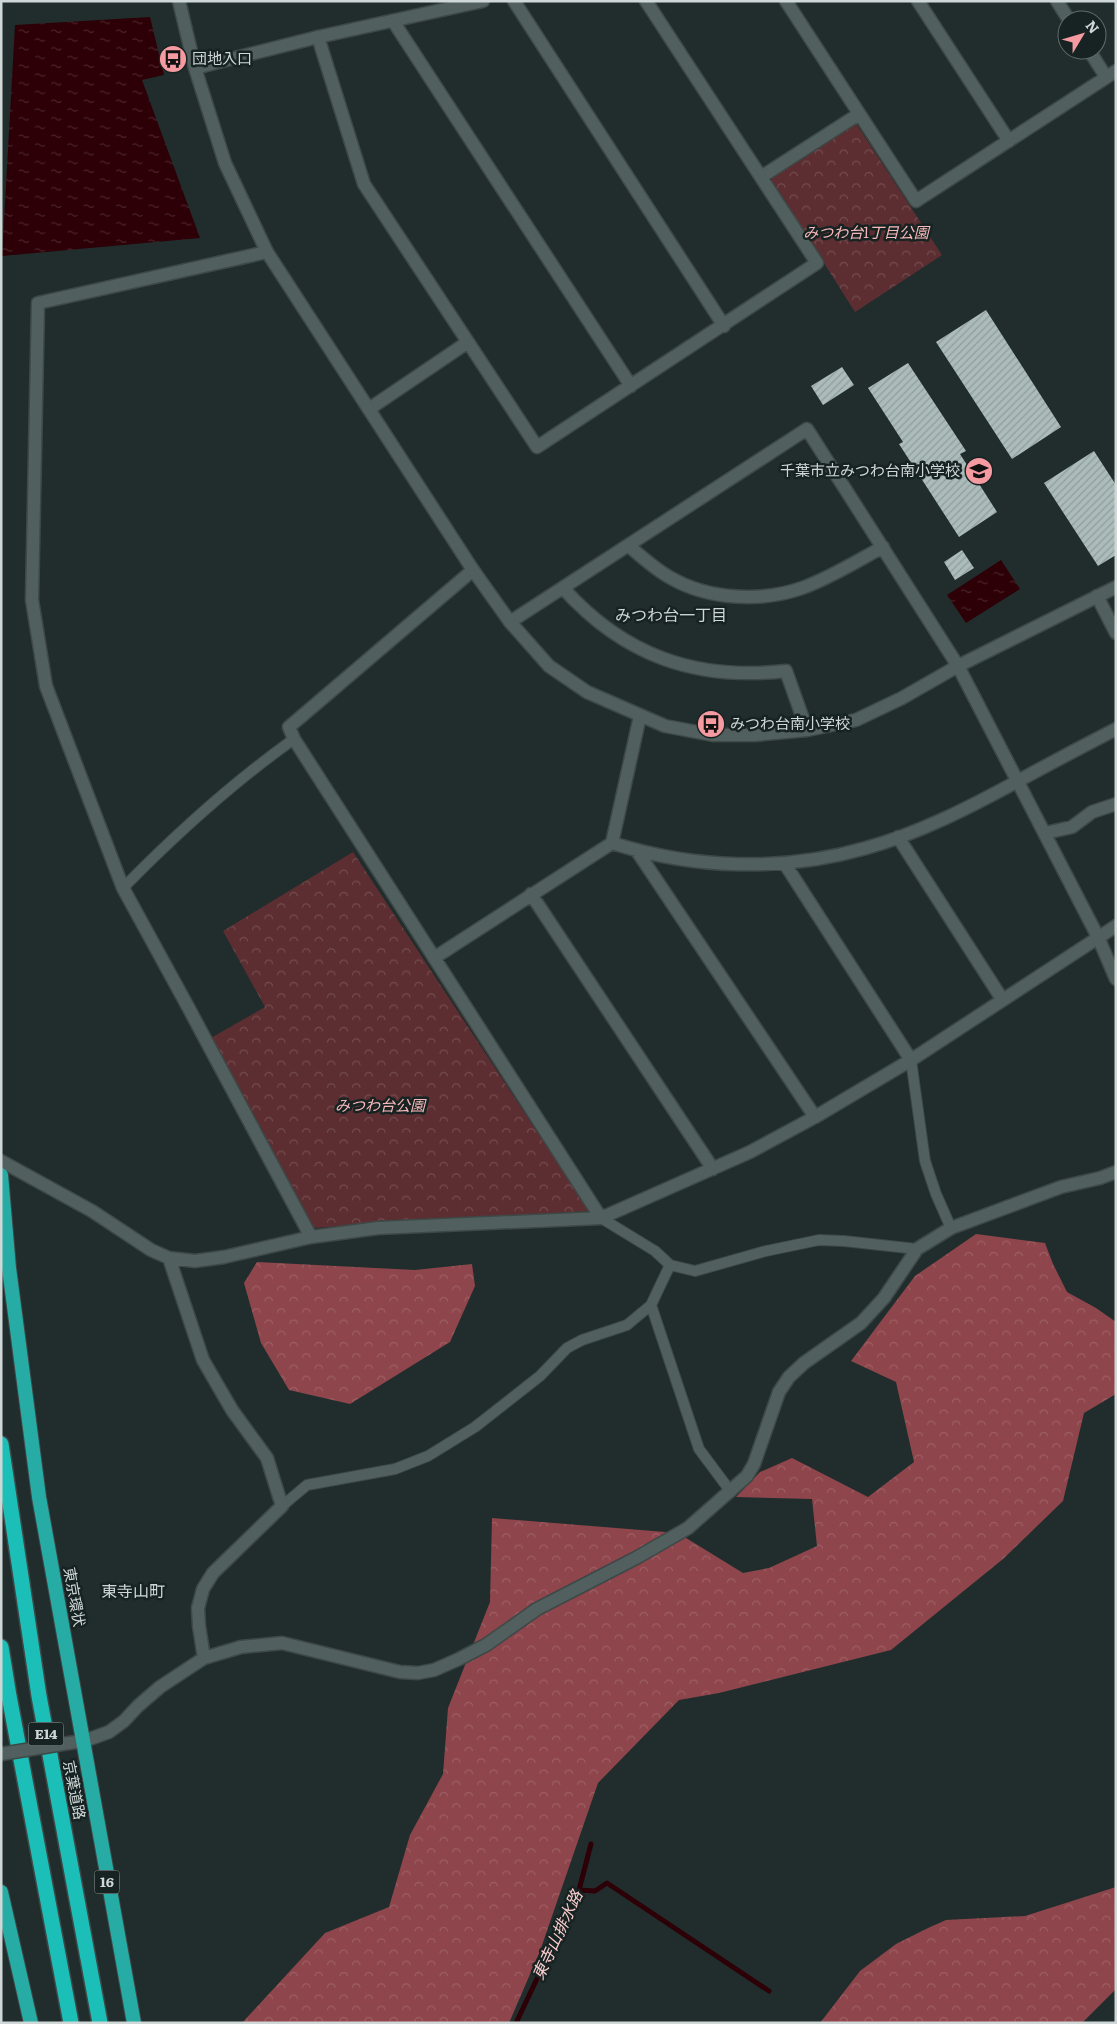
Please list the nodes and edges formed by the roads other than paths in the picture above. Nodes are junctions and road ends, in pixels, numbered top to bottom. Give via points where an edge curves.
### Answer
1 (179, 1) edge
2 (483, 1) edge
3 (514, 1) edge
4 (646, 1) edge
5 (786, 1) edge
6 (918, 1) edge
7 (393, 21) junction
8 (318, 37) junction
9 (1098, 60) edge
10 (195, 68) junction
11 (1111, 74) edge
12 (859, 114) junction
13 (1009, 141) junction
14 (761, 177) junction
15 (266, 252) junction
16 (724, 326) junction
17 (468, 342) junction
18 (631, 386) junction
19 (369, 409) junction
20 (629, 546) junction
21 (884, 547) junction
22 (473, 570) junction
23 (1116, 587) edge
24 (563, 588) junction
25 (1097, 596) junction
26 (510, 622) junction
27 (1116, 633) edge
28 (958, 666) junction
29 (640, 716) junction
30 (1116, 729) edge
31 (806, 730) junction
32 (294, 739) junction
33 (1019, 780) junction
34 (1116, 804) edge
35 (1045, 833) junction
36 (898, 838) junction
37 (612, 843) junction
38 (637, 851) junction
39 (785, 864) junction
40 (123, 888) junction
41 (531, 894) junction
42 (1116, 926) edge
43 (1098, 937) junction
44 (434, 958) junction
45 (1116, 979) edge
46 (1002, 999) junction
47 (911, 1060) junction
48 (815, 1117) junction
49 (1, 1161) edge
50 (713, 1168) junction
51 (1116, 1172) edge
52 (1, 1175) edge
53 (601, 1218) junction
54 (951, 1228) junction
55 (311, 1237) junction
56 (917, 1249) junction
57 (169, 1258) junction
58 (670, 1266) junction
59 (650, 1305) junction
60 (1, 1444) edge
61 (731, 1492) junction
62 (282, 1506) junction
63 (1, 1646) edge
64 (204, 1658) junction
65 (1, 1663) edge
66 (9, 1696) junction
67 (84, 1741) junction
68 (1, 1754) edge
69 (1, 1892) edge
70 (31, 2023) edge
71 (71, 2023) edge
72 (100, 2023) edge
73 (134, 2023) edge

1 - 10 street
2 - 7 street
3 - 16 street
4 - 14 street
5 - 12 street
6 - 13 street
7 - 8 street
7 - 18 street
8 - 10 street
8 - 17 street via 364,184
9 - 11 street
10 - 15 street via 226,163
11 - 13 street
12 - 13 street via 916,201
12 - 14 street
14 - 16 street via 817,263
15 - 19 street
15 - 40 street via 38,303 32,600 46,686
16 - 18 street
17 - 18 street via 536,447
17 - 19 street
19 - 22 street
20 - 21 street via 673,580 701,590 753,597 802,588
20 - 21 street via 807,429
20 - 24 street
21 - 28 street
22 - 26 street
22 - 32 street via 289,727
23 - 25 street
24 - 26 street
24 - 31 street via 597,622 656,656 724,673 786,671
25 - 27 street
25 - 28 street
26 - 29 street via 549,666 587,692
28 - 31 street via 856,720
28 - 33 street
29 - 31 street via 665,726 713,735
29 - 37 street
30 - 33 street
32 - 40 lane via 259,764 165,845
32 - 44 street
33 - 35 street
33 - 36 street via 966,809
34 - 35 street via 1092,812 1072,827
35 - 43 street
36 - 39 street via 865,849
36 - 46 street
37 - 38 street
37 - 41 street
38 - 39 street via 692,861
38 - 48 street
39 - 47 street
40 - 55 street
41 - 44 street
41 - 50 street
42 - 43 street
43 - 45 street
43 - 46 street
44 - 53 street
46 - 47 street
47 - 48 street
47 - 54 lane via 925,1161
48 - 50 street
49 - 57 street
50 - 53 street
51 - 54 street via 1061,1187
52 - 67 highway, 東京環状 / 16 via 8,1268 39,1497
53 - 55 street via 378,1228
53 - 58 lane via 655,1251
54 - 56 street
55 - 57 street via 224,1258 195,1261
56 - 58 lane via 819,1240 695,1271
56 - 61 street via 884,1298 861,1323 789,1377 779,1392 754,1464
57 - 62 street via 202,1360 232,1410 267,1458
58 - 59 lane
59 - 61 lane via 699,1449
59 - 62 lane via 627,1324 567,1348 540,1376 475,1427 428,1456 395,1469 307,1485
60 - 72 highway, 京葉道路 / E14 via 39,1696
61 - 64 street via 688,1528 537,1608 486,1645 434,1670 400,1672 282,1643 241,1647
62 - 64 street via 213,1573 203,1589 198,1608
63 - 66 highway, E14
64 - 67 street via 160,1687 109,1732
65 - 66 highway
66 - 71 highway, E14
67 - 68 street, bridge
67 - 73 highway, 東京環状 / 16
69 - 70 highway

